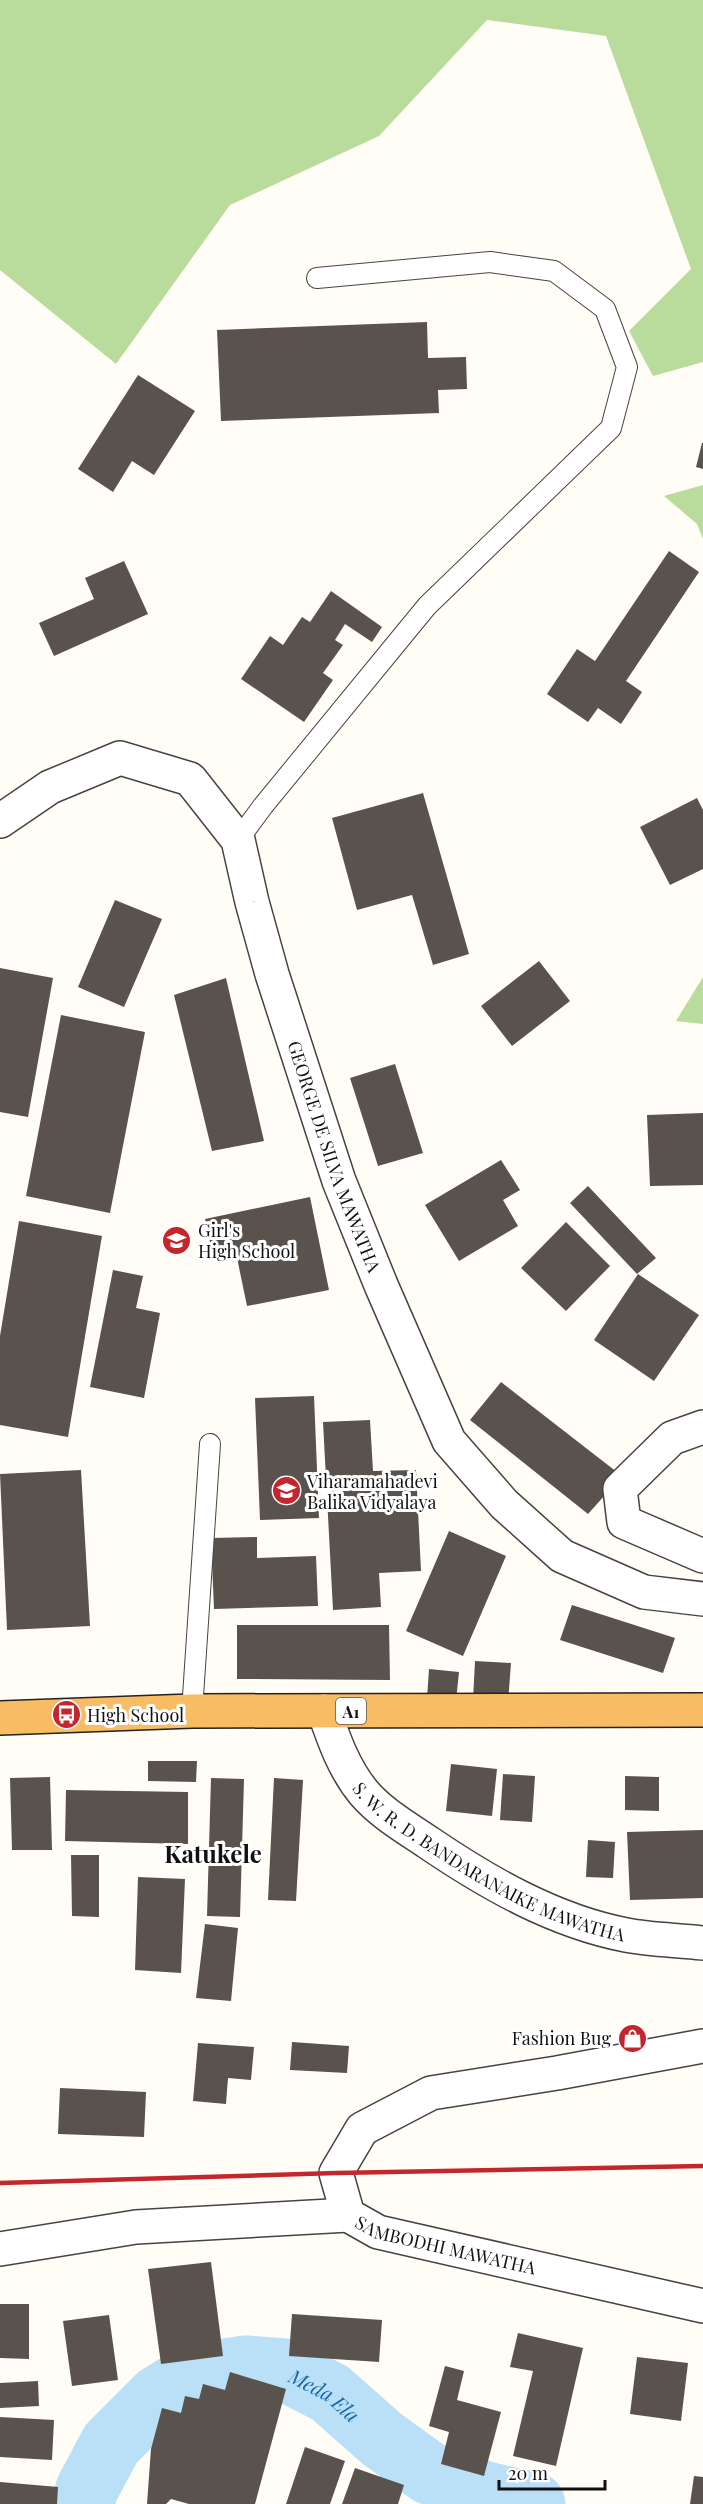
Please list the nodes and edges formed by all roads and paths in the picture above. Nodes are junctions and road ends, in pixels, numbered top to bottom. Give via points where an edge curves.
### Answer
1 (317, 278) dead end
2 (0, 821) edge
3 (238, 840) junction
4 (703, 1427) edge
5 (210, 1444) dead end
6 (703, 1556) edge
7 (703, 1599) edge
8 (703, 1710) edge
9 (192, 1711) junction
10 (324, 1711) junction
11 (0, 1718) edge
12 (703, 1943) edge
13 (703, 2046) edge
14 (348, 2215) junction
15 (0, 2249) edge
16 (703, 2306) edge

1 - 3 lane via 490,262 554,271 604,309 627,367 611,428 427,606
2 - 3 street, GEORGE DE SILVA MAWATHA via 50,787 120,758 190,779
3 - 7 street, GEORGE DE SILVA MAWATHA via 272,974 339,1181 449,1441 504,1504 562,1556 645,1592
4 - 6 street via 672,1438 620,1490 624,1522
5 - 9 lane
8 - 10 highway, A1
9 - 10 highway, A1
9 - 11 highway, A1
10 - 12 street, S. W. R. D. BANDARANAIKE MAWATHA via 348,1771 364,1794 451,1858 556,1915 626,1935
13 - 14 street, SAMBODHI MAWATHA via 431,2092 362,2129 336,2173
14 - 15 street via 136,2227
14 - 16 street, SAMBODHI MAWATHA via 378,2232

